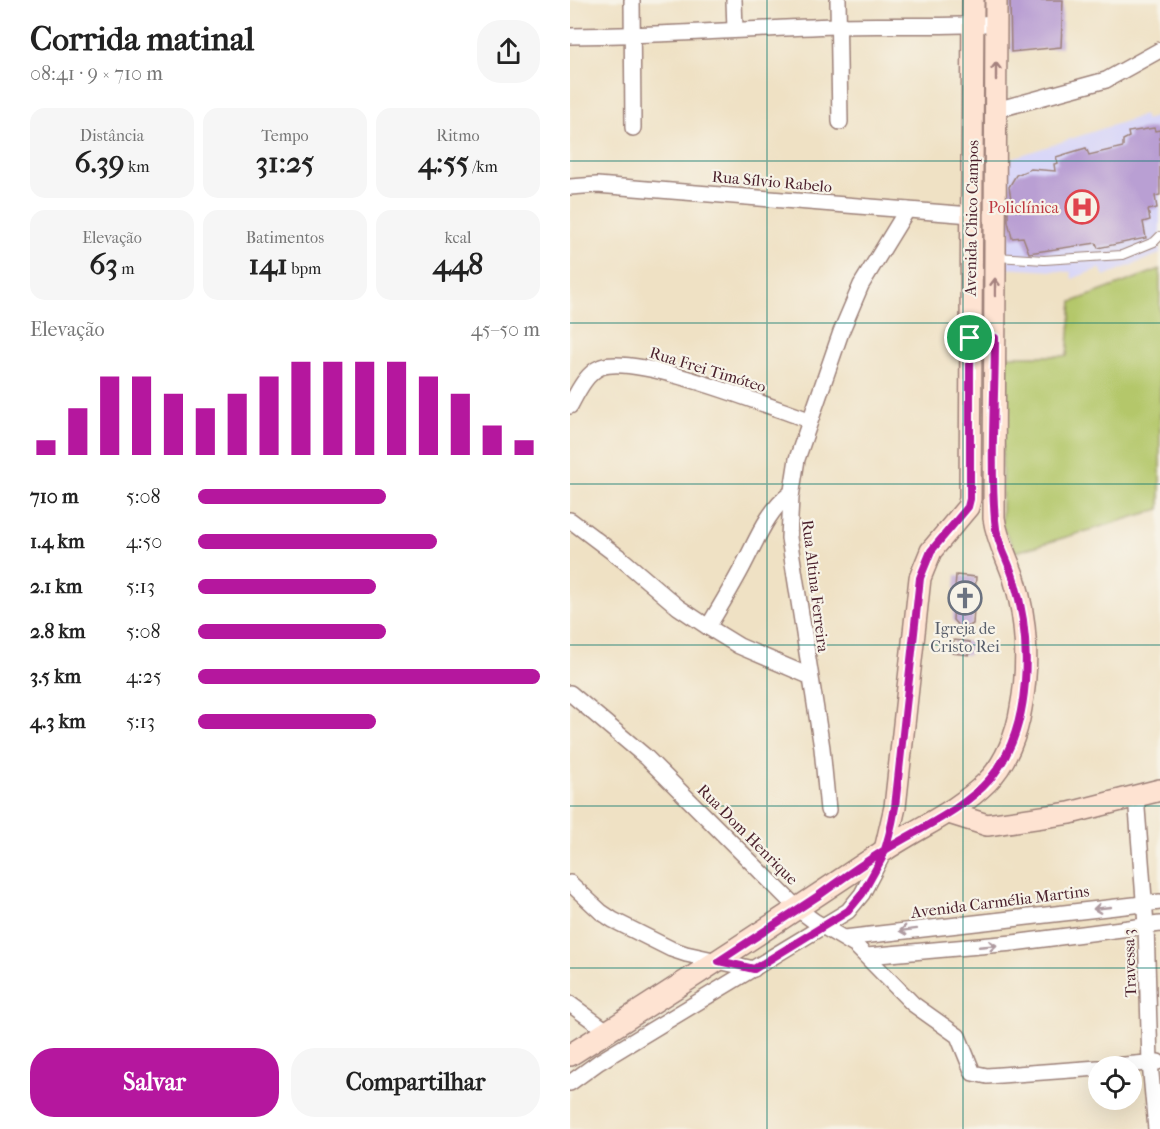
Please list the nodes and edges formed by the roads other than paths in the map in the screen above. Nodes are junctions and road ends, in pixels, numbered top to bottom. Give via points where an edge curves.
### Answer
1 (633, 0) edge
2 (734, 0) edge
3 (838, 0) edge
4 (973, 0) edge
5 (996, 0) edge
6 (996, 23) junction
7 (972, 25) junction
8 (838, 26) junction
9 (735, 30) junction
10 (570, 36) edge
11 (632, 36) junction
12 (1160, 50) edge
13 (996, 110) junction
14 (840, 122) dead end
15 (633, 128) dead end
16 (570, 188) edge
17 (907, 210) junction
18 (971, 215) junction
19 (1160, 236) edge
20 (994, 257) junction
21 (970, 338) junction
22 (995, 338) junction
23 (572, 403) edge
24 (809, 420) junction
25 (791, 493) junction
26 (570, 520) edge
27 (708, 627) junction
28 (809, 676) junction
29 (570, 693) edge
30 (1160, 790) edge
31 (1136, 796) junction
32 (828, 810) dead end
33 (949, 813) junction
34 (885, 850) junction
35 (570, 884) edge
36 (1152, 902) edge
37 (798, 909) junction
38 (1153, 924) edge
39 (824, 927) junction
40 (844, 938) junction
41 (867, 956) junction
42 (719, 961) junction
43 (754, 969) junction
44 (570, 1004) edge
45 (607, 1031) junction
46 (578, 1050) edge
47 (599, 1062) junction
48 (1155, 1062) edge
49 (1088, 1069) edge
50 (570, 1083) edge
51 (1156, 1129) edge

1 - 11 street
2 - 9 street
3 - 8 street
4 - 7 street, Avenida Chico Campos
5 - 6 street, Avenida Chico Campos
6 - 7 street
13 -> 6 street, Avenida Chico Campos
7 - 8 street
7 - 18 street, Avenida Chico Campos
8 - 9 street
8 - 14 street
9 - 11 street
10 - 11 street
11 - 15 street
12 - 13 street via 1106,80
13 - 20 street, Avenida Chico Campos
16 - 17 street, Rua Sílvio Rabelo via 597,185
17 - 18 street, Rua Sílvio Rabelo
17 - 24 street, Rua Altina Ferreira via 861,285
18 - 21 street, Avenida Chico Campos
19 - 20 lane via 1122,255 1044,260
22 -> 20 street, Avenida Chico Campos
21 - 22 street
21 - 34 street, Avenida Chico Campos via 970,499 968,507 931,551 920,578 895,807
22 - 33 street, Avenida Chico Campos via 994,518 1022,609 1022,707 1001,764 981,788
23 - 24 street, Rua Frei Timóteo via 598,368 631,365
24 - 25 street, Rua Altina Ferreira
25 - 27 street via 768,518
25 - 28 street, Rua Altina Ferreira via 789,538
26 - 27 street
27 - 28 street via 740,646
28 - 32 street, Rua Altina Ferreira
29 - 37 street, Rua Dom Henrique via 645,757
30 - 31 street
31 - 33 street via 1037,819 987,825
31 - 36 street, Travessa 3
33 - 34 street, Avenida Chico Campos
34 - 37 street, Avenida Chico Campos
34 - 39 street via 855,903
35 - 42 street via 613,920 671,949
36 - 38 street, Travessa 3
36 -> 40 street, Avenida Carmélia Martins
37 - 39 street, Rua Dom Henrique
37 - 42 street, Avenida Chico Campos
41 -> 38 street via 1013,943
38 - 48 street, Travessa 3
39 - 40 street, Rua Dom Henrique
39 - 43 street
40 - 41 street, Rua Dom Henrique
41 - 49 street, Rua Dom Henrique via 914,1004 958,1036 973,1072 987,1076
42 - 43 street
42 - 45 street, Avenida Chico Campos
43 - 47 street
44 - 45 street
45 - 46 street, Avenida Chico Campos
46 - 47 street
47 - 50 street
48 - 51 street, Travessa 3

